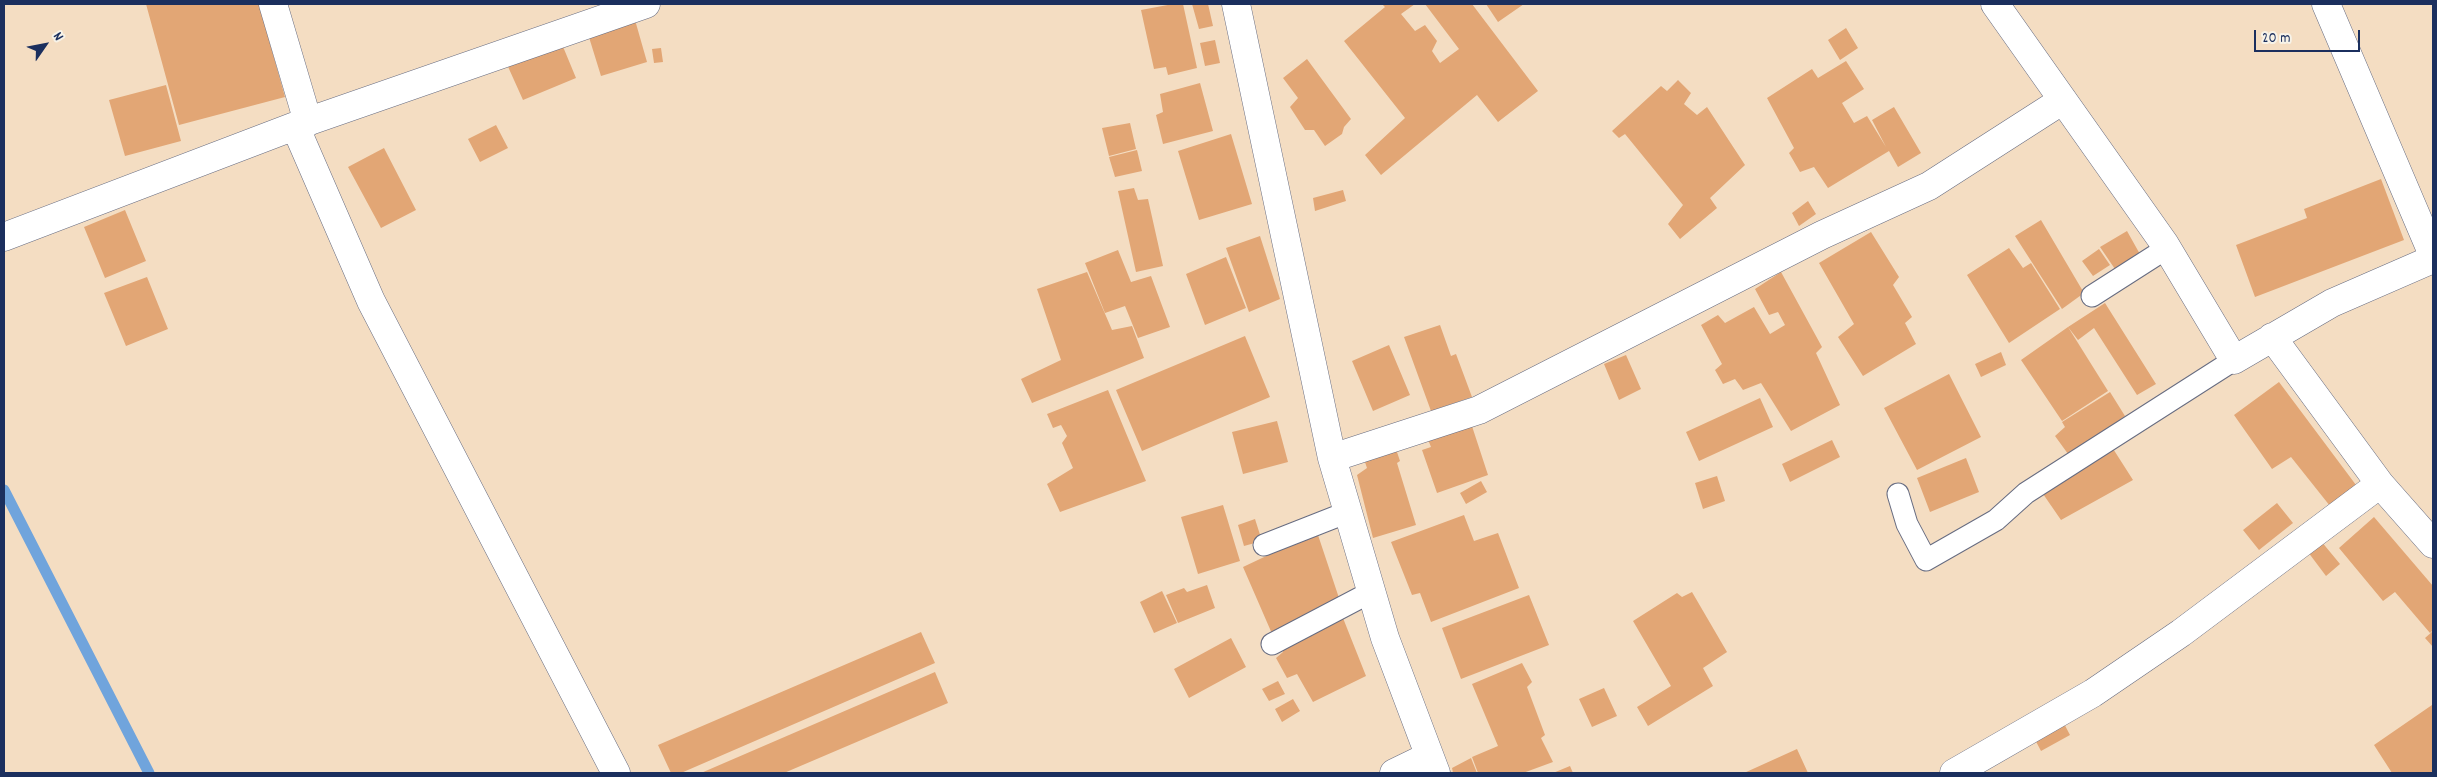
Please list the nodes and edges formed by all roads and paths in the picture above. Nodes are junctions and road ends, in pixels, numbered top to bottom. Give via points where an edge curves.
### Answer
1 (273, 4) edge
2 (646, 4) edge
3 (1236, 4) edge
4 (1995, 4) edge
5 (2326, 4) edge
6 (2063, 100) junction
7 (301, 124) junction
8 (4, 237) edge
9 (2166, 248) junction
10 (2433, 255) edge
11 (2433, 259) edge
12 (2092, 296) dead end
13 (2272, 338) junction
14 (2234, 360) junction
15 (1332, 458) junction
16 (2380, 484) junction
17 (1898, 494) dead end
18 (1348, 512) junction
19 (2433, 544) edge
20 (1264, 545) dead end
21 (1372, 592) junction
22 (1272, 644) dead end
23 (1433, 765) edge
24 (616, 773) edge
25 (1394, 773) edge
26 (1954, 773) edge

1 - 7 street
2 - 7 street
3 - 15 street
4 - 6 street
5 - 10 street
6 - 9 street
6 - 15 street via 1929,186 1822,235 1479,410
7 - 8 street
7 - 24 street via 371,301
9 - 12 lane
9 - 14 street
11 - 13 street via 2332,303
13 - 14 street
13 - 16 street
14 - 17 lane via 2026,493 1996,520 1926,560 1907,524
15 - 18 street
16 - 19 street
16 - 26 street via 2181,633 2093,693
18 - 20 lane
18 - 21 street
21 - 22 lane
21 - 23 street via 1385,638
23 - 25 street

